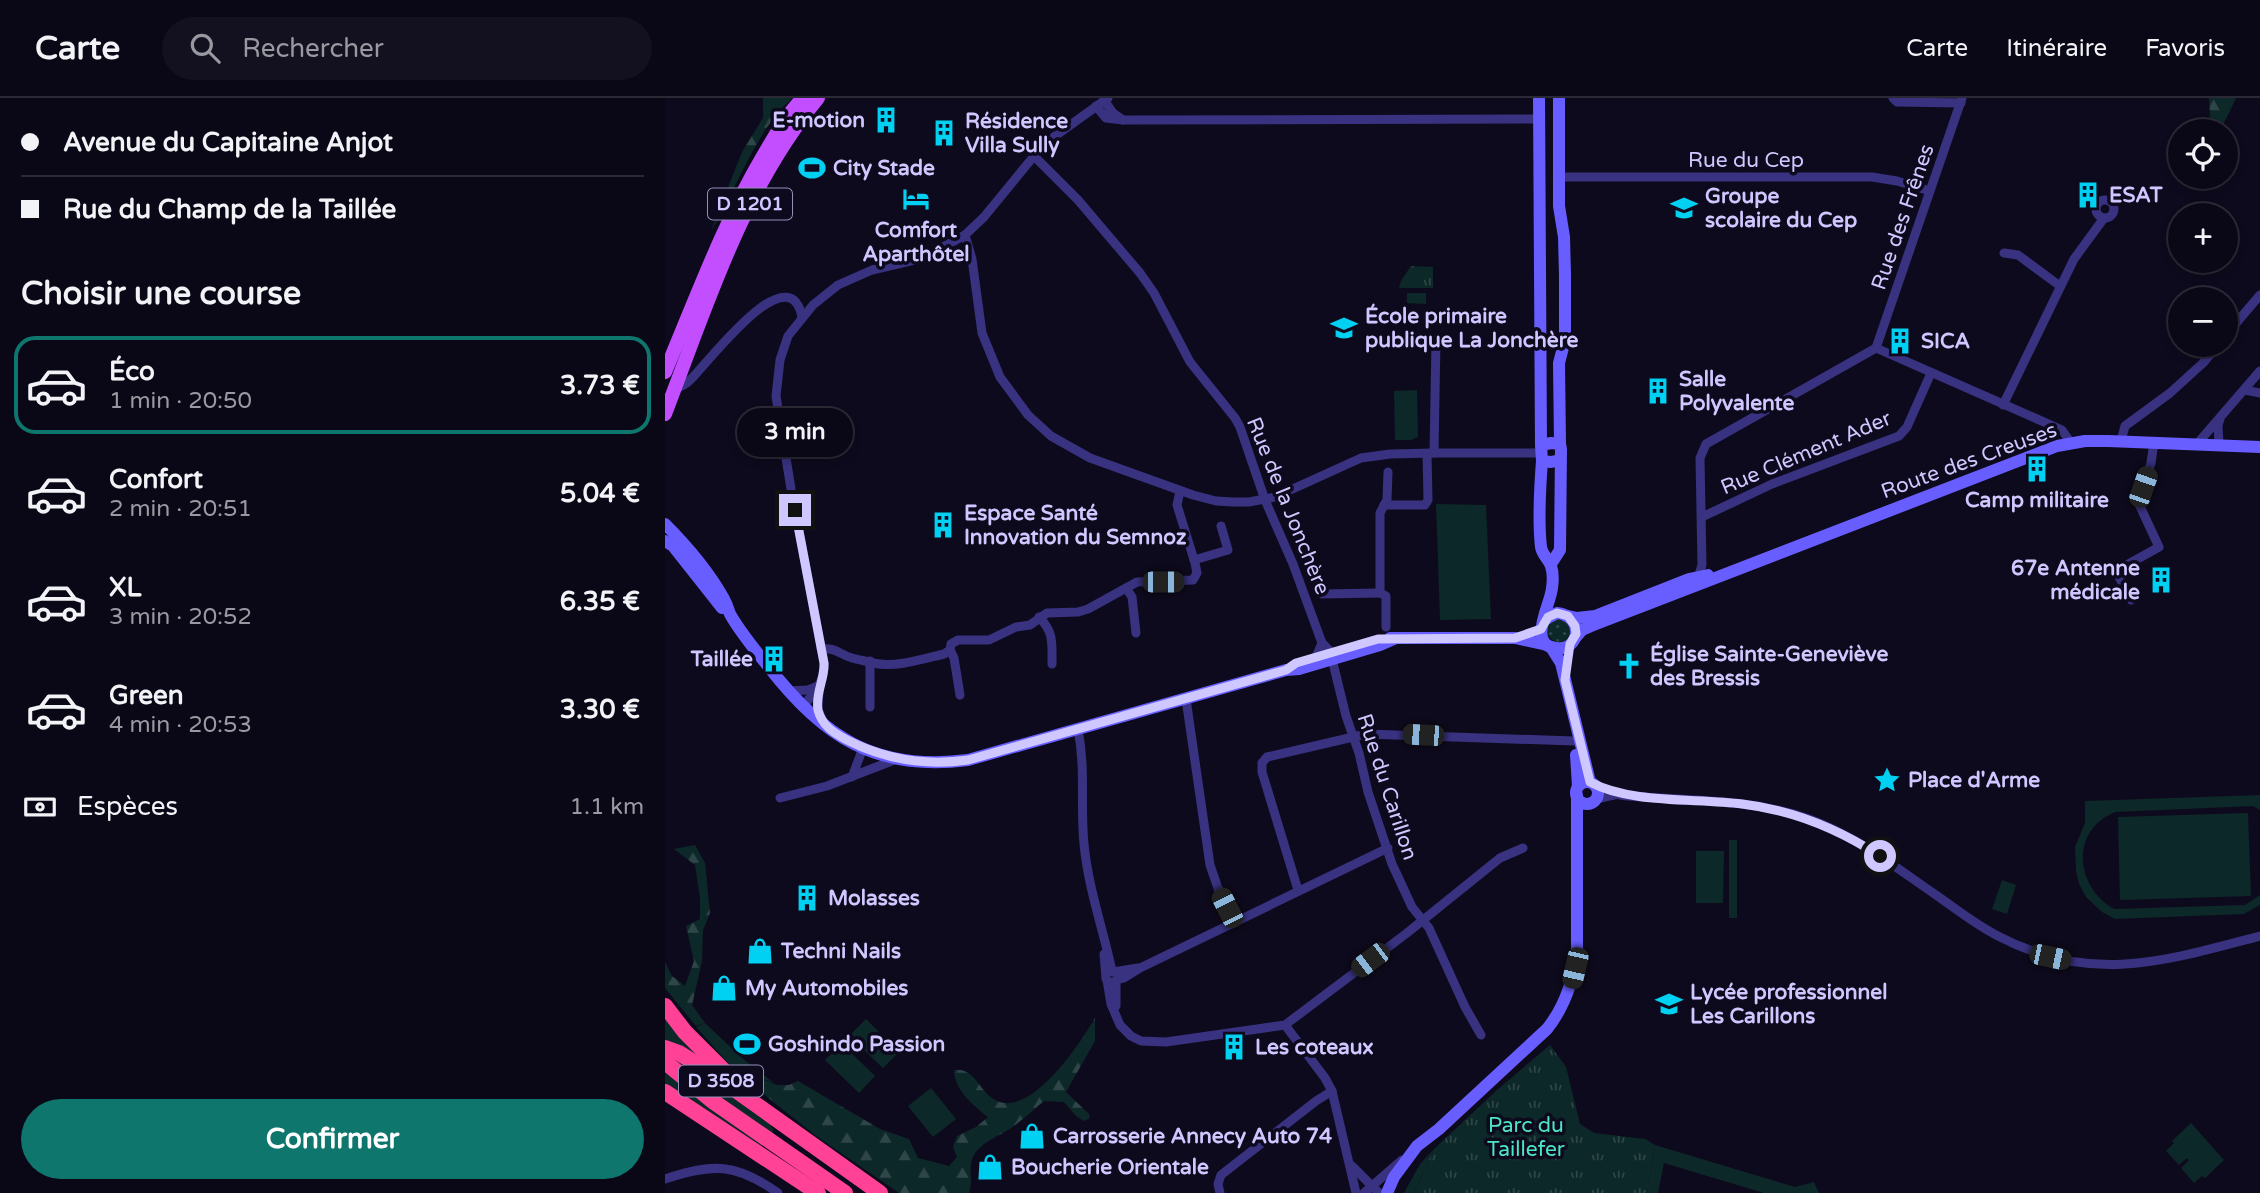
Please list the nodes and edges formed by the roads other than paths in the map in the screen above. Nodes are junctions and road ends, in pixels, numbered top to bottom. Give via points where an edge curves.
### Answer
1 (803, 98) edge
2 (818, 98) edge
3 (1539, 98) edge
4 (1559, 98) edge
5 (1893, 98) edge
6 (1102, 101) edge
7 (1961, 101) edge
8 (1539, 118) junction
9 (1034, 156) junction
10 (1540, 169) junction
11 (1560, 177) junction
12 (1541, 186) junction
13 (1930, 191) junction
14 (2104, 218) dead end
15 (965, 235) junction
16 (2004, 253) dead end
17 (2060, 286) junction
18 (2260, 295) edge
19 (801, 317) junction
20 (2238, 321) edge
21 (1436, 341) dead end
22 (1876, 348) junction
23 (2208, 357) edge
24 (2260, 371) edge
25 (665, 372) edge
26 (1931, 373) junction
27 (675, 389) junction
28 (2245, 390) junction
29 (2260, 393) edge
30 (2003, 405) junction
31 (665, 414) edge
32 (2220, 419) junction
33 (2121, 441) junction
34 (2154, 442) junction
35 (2071, 443) junction
36 (1560, 444) junction
37 (2197, 444) junction
38 (2219, 445) junction
39 (2260, 447) edge
40 (1431, 453) junction
41 (1541, 453) junction
42 (1560, 460) junction
43 (1388, 472) dead end
44 (1180, 491) junction
45 (1265, 500) junction
46 (1384, 505) junction
47 (1702, 517) junction
48 (665, 524) edge
49 (1221, 526) dead end
50 (665, 541) edge
51 (1194, 560) junction
52 (1551, 565) junction
53 (1742, 567) junction
54 (1700, 576) junction
55 (1552, 587) junction
56 (1126, 588) junction
57 (1380, 593) junction
58 (1679, 593) junction
59 (1322, 594) dead end
60 (2131, 600) dead end
61 (731, 615) junction
62 (1565, 615) junction
63 (1039, 617) junction
64 (1542, 624) junction
65 (1386, 627) dead end
66 (1136, 633) dead end
67 (1515, 638) junction
68 (1573, 641) junction
69 (1322, 643) junction
70 (1549, 646) junction
71 (821, 649) junction
72 (950, 650) junction
73 (1332, 656) junction
74 (1316, 657) junction
75 (870, 661) junction
76 (1052, 664) dead end
77 (1286, 670) junction
78 (1565, 680) junction
79 (819, 685) junction
80 (787, 691) junction
81 (960, 695) dead end
82 (1186, 699) junction
83 (802, 707) junction
84 (870, 708) dead end
85 (1571, 711) junction
86 (1078, 729) junction
87 (830, 732) junction
88 (1353, 737) junction
89 (1574, 741) junction
90 (863, 748) junction
91 (897, 759) junction
92 (852, 777) junction
93 (1588, 792) junction
94 (780, 798) dead end
95 (1388, 848) junction
96 (1523, 848) dead end
97 (1298, 890) junction
98 (1423, 920) junction
99 (1234, 922) junction
100 (2260, 936) edge
101 (1112, 977) junction
102 (665, 1006) edge
103 (1285, 1025) junction
104 (1481, 1035) dead end
105 (665, 1048) edge
106 (665, 1062) edge
107 (1332, 1091) junction
108 (665, 1093) edge
109 (776, 1118) junction
110 (1439, 1129) junction
111 (771, 1143) junction
112 (1417, 1146) junction
113 (1350, 1165) junction
114 (665, 1178) edge
115 (1368, 1190) edge
116 (778, 1193) edge
117 (818, 1193) edge
118 (835, 1193) edge
119 (845, 1193) edge
120 (880, 1193) edge
121 (1220, 1193) edge
122 (1356, 1193) edge
123 (1379, 1193) edge
124 (1387, 1193) edge
125 (1396, 1193) edge

1 - 25 main road, D 1201 via 744,188
2 - 27 main road, D 1201 via 755,192
3 - 8 main road
4 - 11 main road
5 - 7 street via 1897,102
6 - 8 street via 1106,118 1123,120
6 - 9 street
7 - 13 street, Rue des Frênes
8 - 10 main road
9 - 15 street
9 - 45 street, Rue de la Jonchère via 1079,201 1154,293 1190,362 1240,427
10 - 11 main road via 1549,167
10 - 12 main road
11 - 12 main road via 1550,187
11 - 13 street, Rue du Cep via 1872,177
11 - 36 main road via 1565,340 1559,363
12 - 41 main road
13 - 22 street, Rue des Frênes
14 - 17 street
15 - 19 street via 923,258 856,275 824,295
15 - 44 street via 985,343 1000,377 1023,410 1051,436 1090,458
16 - 17 street via 2018,254
17 - 30 street
18 - 20 street
19 - 27 street via 798,304 789,296 770,301 688,383
19 - 71 street via 784,345 776,396
21 - 40 street
22 - 26 street
22 - 47 street via 1709,440 1700,458
23 - 33 street via 2170,393 2125,425
24 - 28 street
26 - 30 street
26 - 47 street, Rue Clément Ader via 1899,436 1772,484
27 - 31 main road, D 1201
28 - 29 street
28 - 32 street
30 - 35 street via 2062,429
32 - 37 street
32 - 38 street
33 - 34 main road, Route des Creuses
33 - 35 main road, Route des Creuses
34 - 37 main road, Route des Creuses
34 - 60 street via 2139,502 2159,547 2116,571
35 - 53 main road, Route des Creuses
36 - 41 main road via 1551,443
36 - 42 main road
37 - 38 main road, Route des Creuses
38 - 39 main road, Route des Creuses
40 - 41 street
40 - 45 street via 1361,458
40 - 46 street via 1427,503
41 - 42 main road via 1551,462
41 - 52 main road via 1541,551
42 - 52 main road via 1560,550
43 - 46 street
44 - 45 street via 1216,501
44 - 51 street via 1177,505
45 - 69 street, Rue de la Jonchère
46 - 57 street via 1380,513
47 - 54 street
48 - 61 main road via 725,600
49 - 51 street via 1227,550
50 - 61 main road
51 - 56 street via 1197,573 1193,580 1137,582
52 - 55 main road
53 - 54 main road, Route des Creuses
53 - 58 main road, Route des Creuses
54 - 58 street
54 - 62 main road, Route des Creuses via 1595,616
55 - 62 main road
55 - 64 main road
56 - 63 street via 1078,612
56 - 66 street via 1132,597
57 - 59 street
57 - 65 street via 1385,596
58 - 68 main road, Route des Creuses via 1591,626
61 - 80 main road
62 - 64 main road via 1552,614
62 - 68 main road via 1575,626
63 - 72 street via 1030,625 989,640 958,640
63 - 76 street via 1051,634
64 - 67 main road
64 - 70 main road via 1542,638
67 - 70 main road
67 - 73 main road via 1396,638
68 - 70 main road via 1559,649
68 - 78 main road
69 - 73 street, Rue de la Jonchère
69 - 74 street
70 - 78 main road
71 - 75 street
71 - 79 street via 825,674
72 - 75 street via 900,663
72 - 81 street
73 - 74 main road
73 - 77 main road
73 - 88 street, Rue du Carillon
74 - 77 main road
75 - 84 street
77 - 82 main road
78 - 85 main road
79 - 80 street
79 - 83 street
79 - 87 street via 818,710
80 - 83 main road
82 - 86 main road
82 - 99 street via 1210,865
83 - 87 main road
85 - 89 main road
85 - 93 main road
86 - 91 main road via 968,760
86 - 101 street via 1084,759 1084,843
87 - 90 main road
88 - 89 street via 1382,733
88 - 95 street, Rue du Carillon
88 - 97 street via 1273,755 1262,763
89 - 93 main road
90 - 91 main road
90 - 92 street
91 - 92 street
92 - 94 street
93 - 100 street via 1743,804 1812,820 1869,848 1981,927 2015,945 2057,958 2101,965 2145,964
93 - 110 main road via 1576,818 1577,950 1569,993 1547,1029
95 - 97 street
95 - 98 street, Rue du Carillon via 1412,907
96 - 98 street via 1500,858
97 - 99 street
98 - 103 street
98 - 104 street, Rue du Carillon
99 - 101 street
101 - 103 street via 1120,1025 1147,1043
102 - 109 highway via 704,1052
103 - 107 street
105 - 109 highway, D 3508 via 696,1063
106 - 111 highway, D 3508
107 - 113 street
107 - 121 street via 1221,1175
108 - 117 highway
109 - 120 highway, D 3508
110 - 112 main road
110 - 125 main road
111 - 118 highway
111 - 119 highway, D 3508
112 - 115 street
112 - 124 main road
113 - 115 street
113 - 122 street
114 - 116 street via 717,1167 752,1175
115 - 123 street

